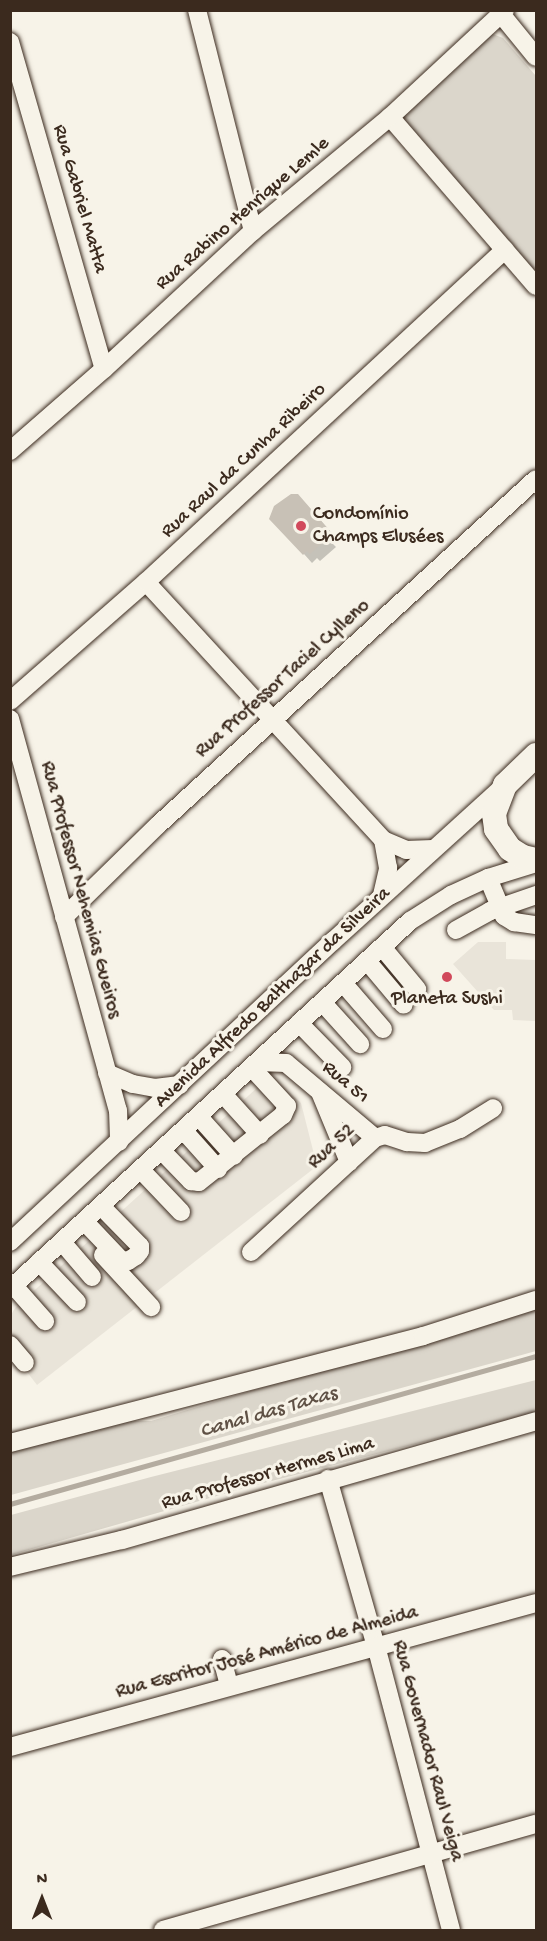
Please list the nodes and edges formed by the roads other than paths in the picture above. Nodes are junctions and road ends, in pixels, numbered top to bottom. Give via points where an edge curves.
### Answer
1 (197, 10) edge
2 (503, 12) edge
3 (10, 42) edge
4 (537, 57) edge
5 (390, 117) junction
6 (253, 231) junction
7 (505, 250) junction
8 (537, 286) edge
9 (104, 369) junction
10 (10, 451) edge
11 (537, 479) edge
12 (146, 582) junction
13 (10, 701) edge
14 (274, 718) junction
15 (10, 719) edge
16 (537, 755) edge
17 (505, 785) junction
18 (383, 840) junction
19 (434, 849) junction
20 (537, 861) edge
21 (488, 878) junction
22 (382, 895) junction
23 (537, 895) edge
24 (500, 907) junction
25 (64, 917) junction
26 (537, 925) edge
27 (456, 930) dead end
28 (382, 947) junction
29 (367, 961) junction
30 (342, 983) junction
31 (417, 989) dead end
32 (322, 1002) junction
33 (404, 1005) dead end
34 (294, 1028) junction
35 (383, 1029) dead end
36 (360, 1044) dead end
37 (286, 1063) junction
38 (255, 1065) junction
39 (342, 1067) dead end
40 (107, 1073) junction
41 (180, 1085) junction
42 (320, 1090) junction
43 (223, 1094) junction
44 (493, 1108) dead end
45 (199, 1117) junction
46 (184, 1131) junction
47 (260, 1134) junction
48 (375, 1138) junction
49 (119, 1142) junction
50 (162, 1151) junction
51 (234, 1156) junction
52 (349, 1162) junction
53 (218, 1169) junction
54 (141, 1170) junction
55 (101, 1206) junction
56 (181, 1212) dead end
57 (84, 1221) junction
58 (98, 1236) junction
59 (13, 1238) edge
60 (62, 1242) junction
61 (251, 1252) dead end
62 (39, 1262) junction
63 (92, 1277) dead end
64 (12, 1287) edge
65 (537, 1300) edge
66 (76, 1302) dead end
67 (151, 1307) dead end
68 (45, 1321) dead end
69 (10, 1345) edge
70 (25, 1363) dead end
71 (537, 1421) edge
72 (10, 1443) edge
73 (328, 1479) junction
74 (10, 1567) edge
75 (537, 1603) edge
76 (376, 1646) junction
77 (222, 1659) dead end
78 (229, 1686) junction
79 (10, 1747) edge
80 (537, 1824) edge
81 (431, 1855) junction
82 (163, 1930) edge
83 (451, 1930) edge

1 - 6 street
2 - 4 street
2 - 5 street, Rua Rabino Henrique Lemle
3 - 9 street, Rua Gabriel Matta
5 - 6 street, Rua Rabino Henrique Lemle
5 - 7 street
6 - 9 street, Rua Rabino Henrique Lemle
7 - 8 street
7 - 12 street, Rua Raul da Cunha Ribeiro
9 - 10 street, Rua Rabino Henrique Lemle
11 - 14 street, Rua Professor Taciel Cylleno
12 - 13 street, Rua Raul da Cunha Ribeiro
12 - 14 street
14 - 18 street
14 - 25 street, Rua Professor Taciel Cylleno
15 - 25 street, Rua Professor Nehemias Gueiros
16 - 17 main road, Avenida Alfredo Balthazar da Silveira
17 - 19 street, Avenida Alfredo Balthazar da Silveira
17 - 20 main road via 494,814 496,829 510,849
18 - 19 street via 406,850
18 - 22 street via 388,868
19 - 22 street, Avenida Alfredo Balthazar da Silveira
20 - 21 street, Avenida Alfredo Balthazar da Silveira
21 - 24 street
21 - 28 street, Avenida Alfredo Balthazar da Silveira via 430,906
22 - 41 street, Avenida Alfredo Balthazar da Silveira
23 - 24 street
24 - 26 street via 504,916 514,922
24 - 27 street
25 - 40 street, Rua Professor Nehemias Gueiros
28 - 29 street, Avenida Alfredo Balthazar da Silveira
28 - 31 street
29 - 30 street, Avenida Alfredo Balthazar da Silveira
29 - 33 street
30 - 32 street, Avenida Alfredo Balthazar da Silveira
30 - 35 street
32 - 34 street, Avenida Alfredo Balthazar da Silveira
32 - 36 street
34 - 37 street
34 - 38 street, Avenida Alfredo Balthazar da Silveira
34 - 39 street
37 - 38 street
37 - 42 street, Rua 51
38 - 43 street, Avenida Alfredo Balthazar da Silveira
38 - 47 street via 287,1106 283,1115
40 - 41 street via 155,1088
40 - 49 street, Rua Professor Nehemias Gueiros via 118,1110
41 - 49 street, Avenida Alfredo Balthazar da Silveira
42 - 48 street, Rua 51
42 - 52 street
43 - 45 street, Avenida Alfredo Balthazar da Silveira
43 - 47 street
44 - 48 street, Rua 52 via 460,1129 425,1143 386,1135
45 - 46 street, Avenida Alfredo Balthazar da Silveira
45 - 51 street
46 - 50 street, Avenida Alfredo Balthazar da Silveira
46 - 53 street
47 - 51 street
48 - 52 street, Rua 52
49 - 59 street, Avenida Alfredo Balthazar da Silveira
50 - 53 street via 195,1182
50 - 54 street, Avenida Alfredo Balthazar da Silveira
51 - 53 street
52 - 61 street, Rua 52
54 - 55 street, Avenida Alfredo Balthazar da Silveira
54 - 56 street
55 - 57 street, Avenida Alfredo Balthazar da Silveira
55 - 58 street via 138,1243 140,1251 124,1262
57 - 58 street
57 - 60 street, Avenida Alfredo Balthazar da Silveira
58 - 67 street via 93,1244
60 - 62 street, Avenida Alfredo Balthazar da Silveira
60 - 63 street
62 - 64 street, Avenida Alfredo Balthazar da Silveira
62 - 66 street
64 - 68 street
65 - 72 street via 423,1336
69 - 70 street
71 - 73 street, Rua Professor Hermes Lima
73 - 74 street, Rua Professor Hermes Lima via 122,1540
73 - 76 street, Rua Governador Raul Veiga
75 - 76 street, Rua Escritor José Américo de Almeida
76 - 78 street, Rua Escritor José Américo de Almeida
76 - 81 street, Rua Governador Raul Veiga
77 - 78 street
78 - 79 street, Rua Escritor José Américo de Almeida
80 - 81 street
81 - 82 street
81 - 83 street, Rua Governador Raul Veiga

